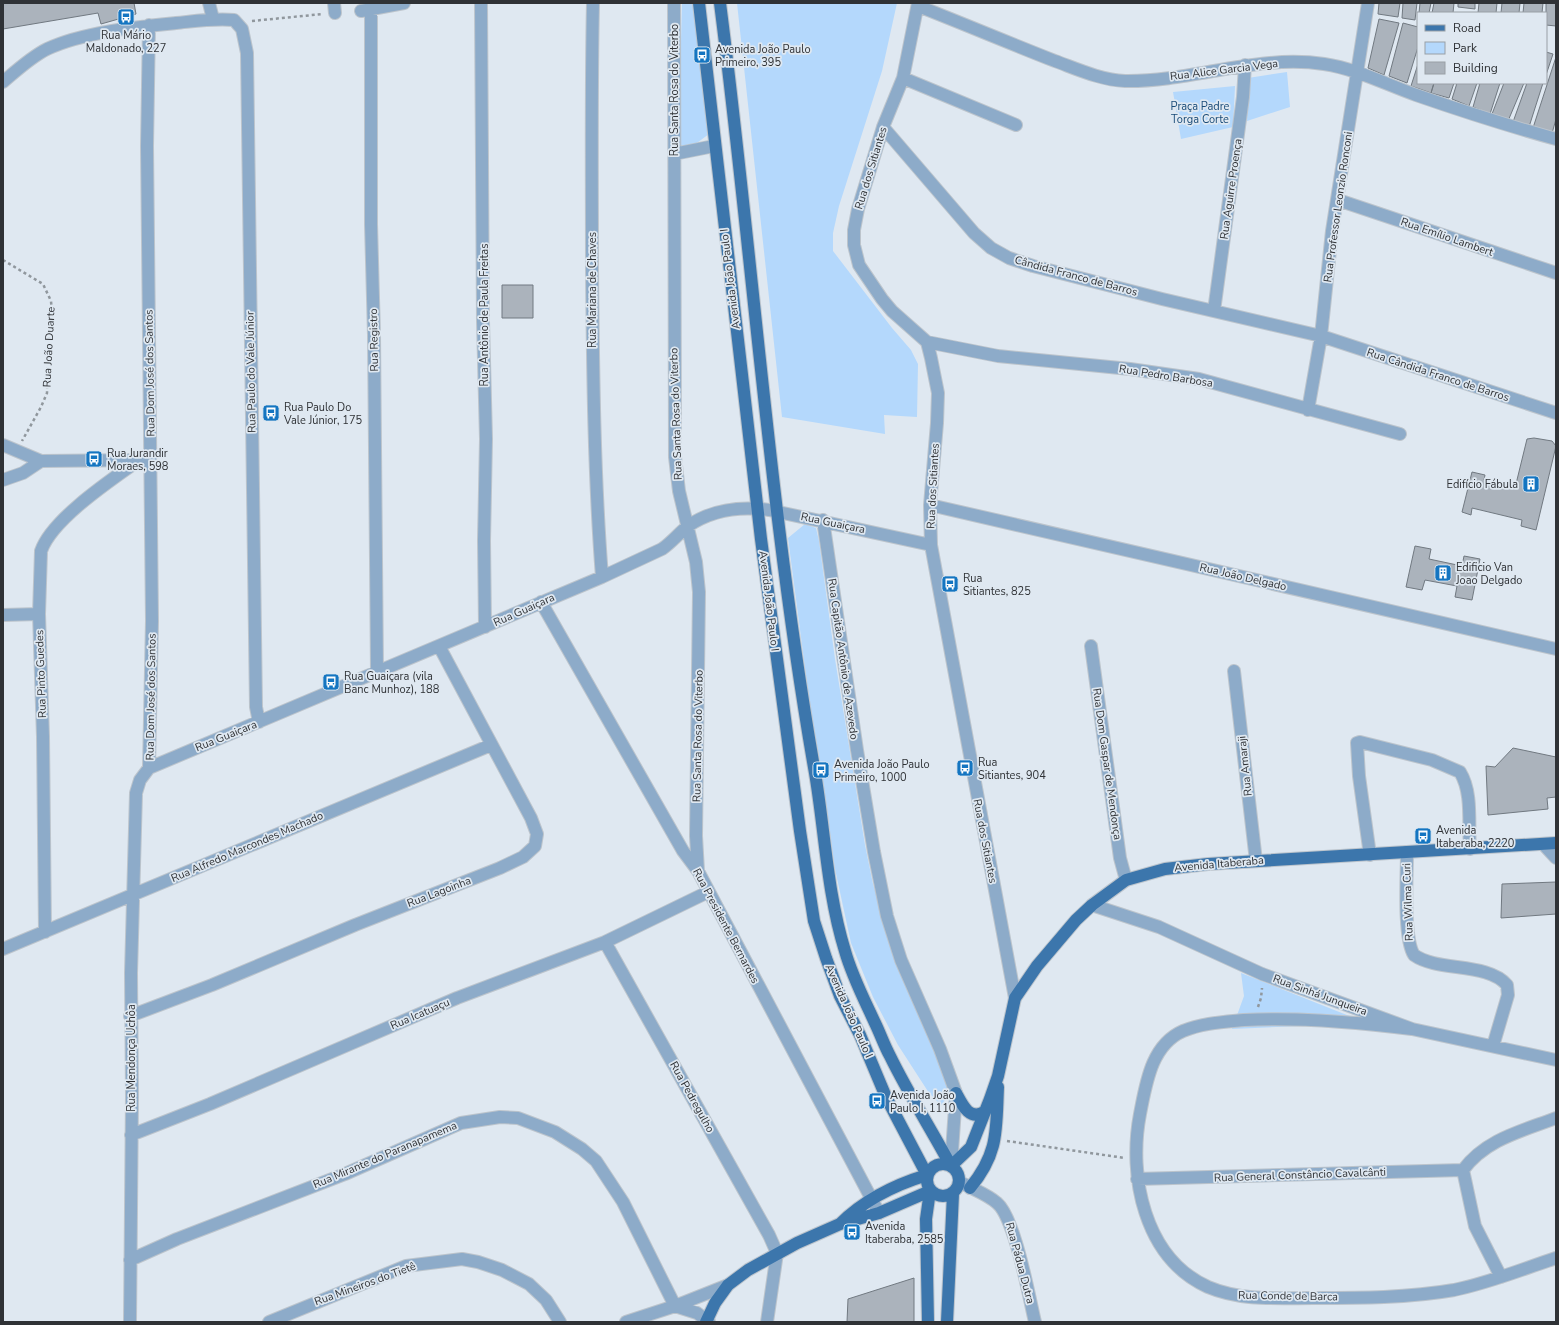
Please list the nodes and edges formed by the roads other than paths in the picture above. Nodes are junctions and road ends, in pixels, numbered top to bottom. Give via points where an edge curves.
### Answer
1 (209, 3) edge
2 (404, 3) edge
3 (481, 3) edge
4 (593, 3) edge
5 (674, 3) edge
6 (699, 3) edge
7 (711, 3) edge
8 (720, 3) edge
9 (1368, 3) edge
10 (918, 4) edge
11 (722, 18) junction
12 (213, 19) junction
13 (149, 25) junction
14 (1245, 65) junction
15 (1357, 71) junction
16 (903, 78) junction
17 (3, 82) edge
18 (1016, 125) dead end
19 (883, 127) junction
20 (1556, 139) edge
21 (714, 146) junction
22 (674, 154) junction
23 (1338, 200) junction
24 (1556, 273) edge
25 (1214, 311) junction
26 (1321, 336) junction
27 (927, 342) junction
28 (1308, 410) junction
29 (1556, 413) edge
30 (1400, 434) dead end
31 (3, 445) edge
32 (152, 458) junction
33 (139, 460) junction
34 (41, 461) junction
35 (3, 480) edge
36 (930, 505) junction
37 (758, 508) junction
38 (777, 511) junction
39 (823, 520) junction
40 (688, 526) junction
41 (931, 545) junction
42 (602, 577) junction
43 (541, 602) junction
44 (39, 614) junction
45 (3, 615) edge
46 (485, 628) junction
47 (439, 646) junction
48 (1091, 646) dead end
49 (1556, 649) edge
50 (1234, 671) dead end
51 (377, 672) junction
52 (259, 722) junction
53 (491, 744) junction
54 (149, 768) junction
55 (1556, 843) edge
56 (1542, 844) junction
57 (1470, 849) junction
58 (1407, 852) junction
59 (1370, 855) junction
60 (1556, 858) edge
61 (1256, 861) junction
62 (698, 871) junction
63 (1126, 880) junction
64 (708, 892) junction
65 (134, 895) junction
66 (1092, 905) junction
67 (45, 932) junction
68 (605, 942) junction
69 (3, 949) edge
70 (1015, 998) junction
71 (130, 1016) junction
72 (1412, 1029) junction
73 (1493, 1046) junction
74 (1556, 1060) edge
75 (998, 1076) junction
76 (956, 1093) junction
77 (984, 1112) junction
78 (1556, 1118) edge
79 (131, 1135) junction
80 (951, 1166) junction
81 (1463, 1170) junction
82 (928, 1175) junction
83 (1137, 1179) junction
84 (965, 1185) junction
85 (930, 1191) junction
86 (953, 1194) junction
87 (871, 1198) junction
88 (879, 1213) junction
89 (840, 1224) junction
90 (776, 1254) junction
91 (1556, 1258) edge
92 (130, 1260) junction
93 (1501, 1277) junction
94 (728, 1285) junction
95 (675, 1306) junction
96 (130, 1322) edge
97 (269, 1322) edge
98 (560, 1322) edge
99 (626, 1322) edge
100 (707, 1322) edge
101 (767, 1322) edge
102 (928, 1322) edge
103 (947, 1322) edge
104 (1036, 1322) edge

1 - 12 street
2 - 51 street, Rua Registro via 366,10 374,335
3 - 46 street, Rua Antônio de Paula Freitas via 486,439
4 - 42 street, Rua Mariana de Chaves via 593,376 595,484
5 - 22 street, Rua Santa Rosa do Viterbo
6 - 21 main road, Avenida João Paulo I
7 - 11 main road
8 - 11 main road, Avenida João Paulo I
9 - 15 street, Rua Professor Leonzio Ronconi
10 - 14 street, Rua Alice Garcia Vega via 1088,73 1123,81 1152,80
10 - 16 street, Rua dos Sitiantes
11 - 38 main road, Avenida João Paulo I via 739,152
12 - 13 street
12 - 52 street, Rua Paulo do Vale Júnior via 238,22 247,53 256,707
13 - 17 street via 72,40 47,49
13 - 32 street, Rua Dom José dos Santos via 147,146
14 - 15 street, Rua Alice Garcia Vega via 1294,62 1324,64
14 - 25 street, Rua Aguirre Proença via 1244,97
15 - 20 street, Rua Alice Garcia Vega via 1495,122
15 - 23 street, Rua Professor Leonzio Ronconi
16 - 18 street
16 - 19 street, Rua dos Sitiantes
19 - 25 street, Cândida Franco de Barros via 974,233 991,248 1009,258 1033,266
19 - 27 street, Rua dos Sitiantes via 858,209 854,245 860,265 882,299
21 - 22 street
21 - 37 main road, Avenida João Paulo I
22 - 40 street, Rua Santa Rosa do Viterbo via 675,457 678,491
23 - 24 street, Rua Emílio Lambert
23 - 26 street, Rua Professor Leonzio Ronconi via 1332,231
25 - 26 street, Cândida Franco de Barros
26 - 28 street, Rua Professor Leonzio Ronconi
26 - 29 street, Rua Cândida Franco de Barros
27 - 28 street, Rua Pedro Barbosa via 998,356 1130,369 1199,379
27 - 36 street, Rua dos Sitiantes via 938,393 938,423
28 - 30 street, Rua Pedro Barbosa
31 - 34 street
32 - 33 street
32 - 54 street, Rua Dom José dos Santos
33 - 34 street
33 - 44 street, Rua Pinto Guedes via 89,497 44,542 41,551
34 - 35 street via 24,473
36 - 41 street, Rua dos Sitiantes
36 - 49 street, Rua João Delgado
37 - 38 street, Rua Guaiçara
37 - 40 street, Rua Guaiçara via 719,511
37 - 82 main road, Avenida João Paulo I via 798,823 814,921 840,996 860,1035 886,1097
38 - 39 street, Rua Guaiçara
38 - 80 main road, Avenida João Paulo I via 804,715 829,878 841,937 859,989 890,1056
39 - 41 street, Rua Guaiçara
39 - 76 street, Rua Capitão Antônio de Azevedo via 857,750 887,916 901,960 940,1049
40 - 42 street, Rua Guaiçara via 662,549
40 - 62 street, Rua Santa Rosa do Viterbo via 699,592 696,836
41 - 70 street, Rua dos Sitiantes
42 - 43 street, Rua Guaiçara
43 - 46 street, Rua Guaiçara
43 - 62 street, Rua Presidente Bernardes via 683,851
44 - 45 street
44 - 67 street, Rua Pinto Guedes
46 - 47 street, Rua Guaiçara
47 - 51 street, Rua Guaiçara
47 - 53 street, Rua Lagoinha
48 - 63 street, Rua Dom Gaspar de Mendonça via 1120,858
50 - 61 street, Rua Amaraji
51 - 52 street, Rua Guaiçara
52 - 54 street, Rua Guaiçara
53 - 65 street, Rua Alfredo Marcondes Machado
53 - 71 street, Rua Lagoinha via 535,826 536,842 532,851 500,868
54 - 65 street, Rua Mendonça Uchôa via 140,780 136,793
55 - 56 main road, Avenida Itaberaba
56 - 57 main road, Avenida Itaberaba
56 - 60 street
57 - 58 main road, Avenida Itaberaba
57 - 59 street via 1468,796 1460,772 1432,760 1360,742 1357,744 1359,776
58 - 59 main road, Avenida Itaberaba
58 - 73 street, Rua Wilma Curi via 1408,931 1414,955 1441,964 1486,973 1498,977 1507,985 1508,995
59 - 61 main road, Avenida Itaberaba
61 - 63 main road, Avenida Itaberaba via 1186,866
62 - 64 street, Rua Presidente Bernardes
63 - 66 main road, Avenida Itaberaba
64 - 68 street, Rua Icatuaçu
64 - 87 street, Rua Presidente Bernardes
65 - 67 street, Rua Alfredo Marcondes Machado
65 - 71 street, Rua Mendonça Uchôa
66 - 70 main road, Avenida Itaberaba via 1037,966
66 - 72 street, Rua Sinhá Junqueira via 1159,927 1262,974
67 - 69 street, Rua Alfredo Marcondes Machado
68 - 79 street, Rua Icatuaçu via 457,998 260,1083
68 - 90 street, Rua Pedregulho via 769,1234
70 - 75 main road, Avenida Itaberaba
71 - 79 street, Rua Mendonça Uchôa
72 - 73 street, Rua Sinhá Junqueira
72 - 83 street, Rua Conde de Barca via 1314,1020 1250,1020 1194,1027 1172,1037 1157,1054 1146,1087 1136,1143
73 - 74 street, Rua Sinhá Junqueira
75 - 77 main road, Avenida Itaberaba
75 - 84 main road, Avenida Itaberaba via 995,1139 991,1156 986,1165
76 - 77 main road via 971,1114 979,1115
76 - 80 street, Rua Capitão Antônio de Azevedo
77 - 80 main road, Avenida Itaberaba via 971,1147
78 - 81 street via 1528,1127 1484,1148
79 - 92 street, Rua Mendonça Uchôa
80 - 82 main road via 939,1164 930,1170
80 - 84 main road
81 - 83 street, Rua General Constâncio Cavalcânti
81 - 93 street via 1475,1226
82 - 85 main road
82 - 87 main road via 904,1182
83 - 93 street, Rua Conde de Barca via 1149,1223 1166,1254 1194,1279 1208,1287 1236,1296 1404,1296 1455,1290
84 - 86 main road
84 - 104 street, Rua Pádua Dutra via 997,1202 1007,1216 1013,1230
85 - 86 main road via 940,1197
85 - 88 main road
85 - 102 main road via 926,1219
86 - 103 main road
87 - 88 street, Rua Presidente Bernardes
87 - 89 main road
88 - 89 main road
89 - 90 main road
90 - 94 main road
90 - 101 street
91 - 93 street, Rua Conde de Barca
92 - 95 street, Rua Mirante do Paranapamema via 177,1239 345,1174 461,1123 500,1117 518,1118 555,1132 596,1161 623,1202
92 - 96 street, Rua Mendonça Uchôa
94 - 95 street
94 - 100 main road via 715,1303
95 - 99 street
95 - 100 street via 697,1313
97 - 98 street, Rua Mineiros do Tietê via 406,1266 462,1258 502,1270 529,1284 546,1300

